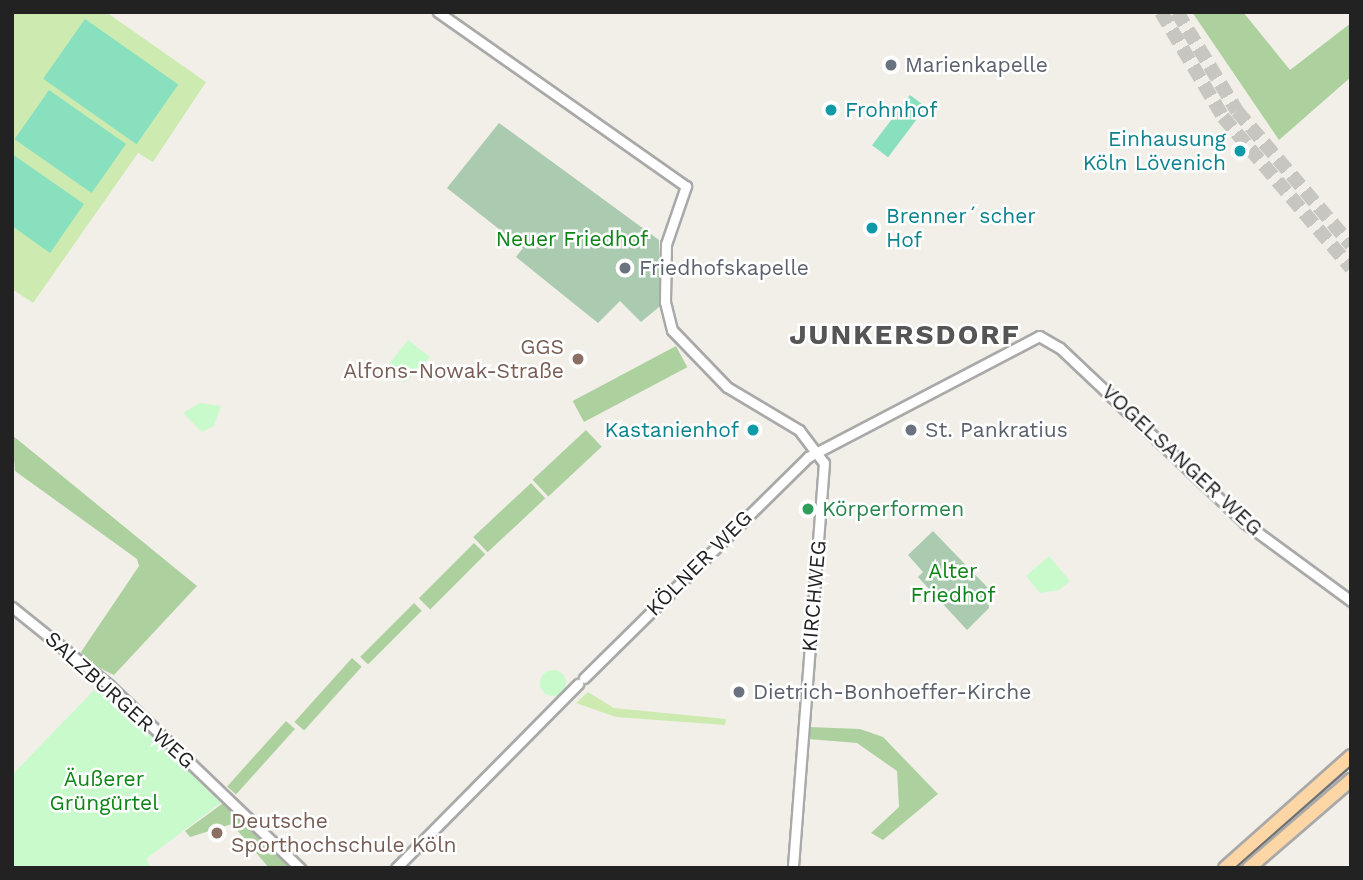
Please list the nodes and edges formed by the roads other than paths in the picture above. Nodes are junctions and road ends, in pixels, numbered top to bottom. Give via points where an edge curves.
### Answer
1 (438, 12) edge
2 (1050, 339) joint
3 (817, 452) junction
4 (1351, 601) edge
5 (12, 607) edge
6 (1351, 756) edge
7 (1351, 780) edge
8 (300, 868) edge
9 (396, 868) edge
10 (793, 868) edge
11 (1225, 868) edge
12 (1249, 868) edge

1 - 3 street via 686,186 666,244 664,302 672,330 711,373 799,430
2 - 3 street, KÖLNER WEG via 1034,337
2 - 4 street, VOGELSANGER WEG via 1245,523
3 - 9 street, KÖLNER WEG
3 - 10 street, KIRCHWEG via 824,473
5 - 8 street, SALZBURGER WEG via 109,685
6 - 11 main road
7 - 12 main road

